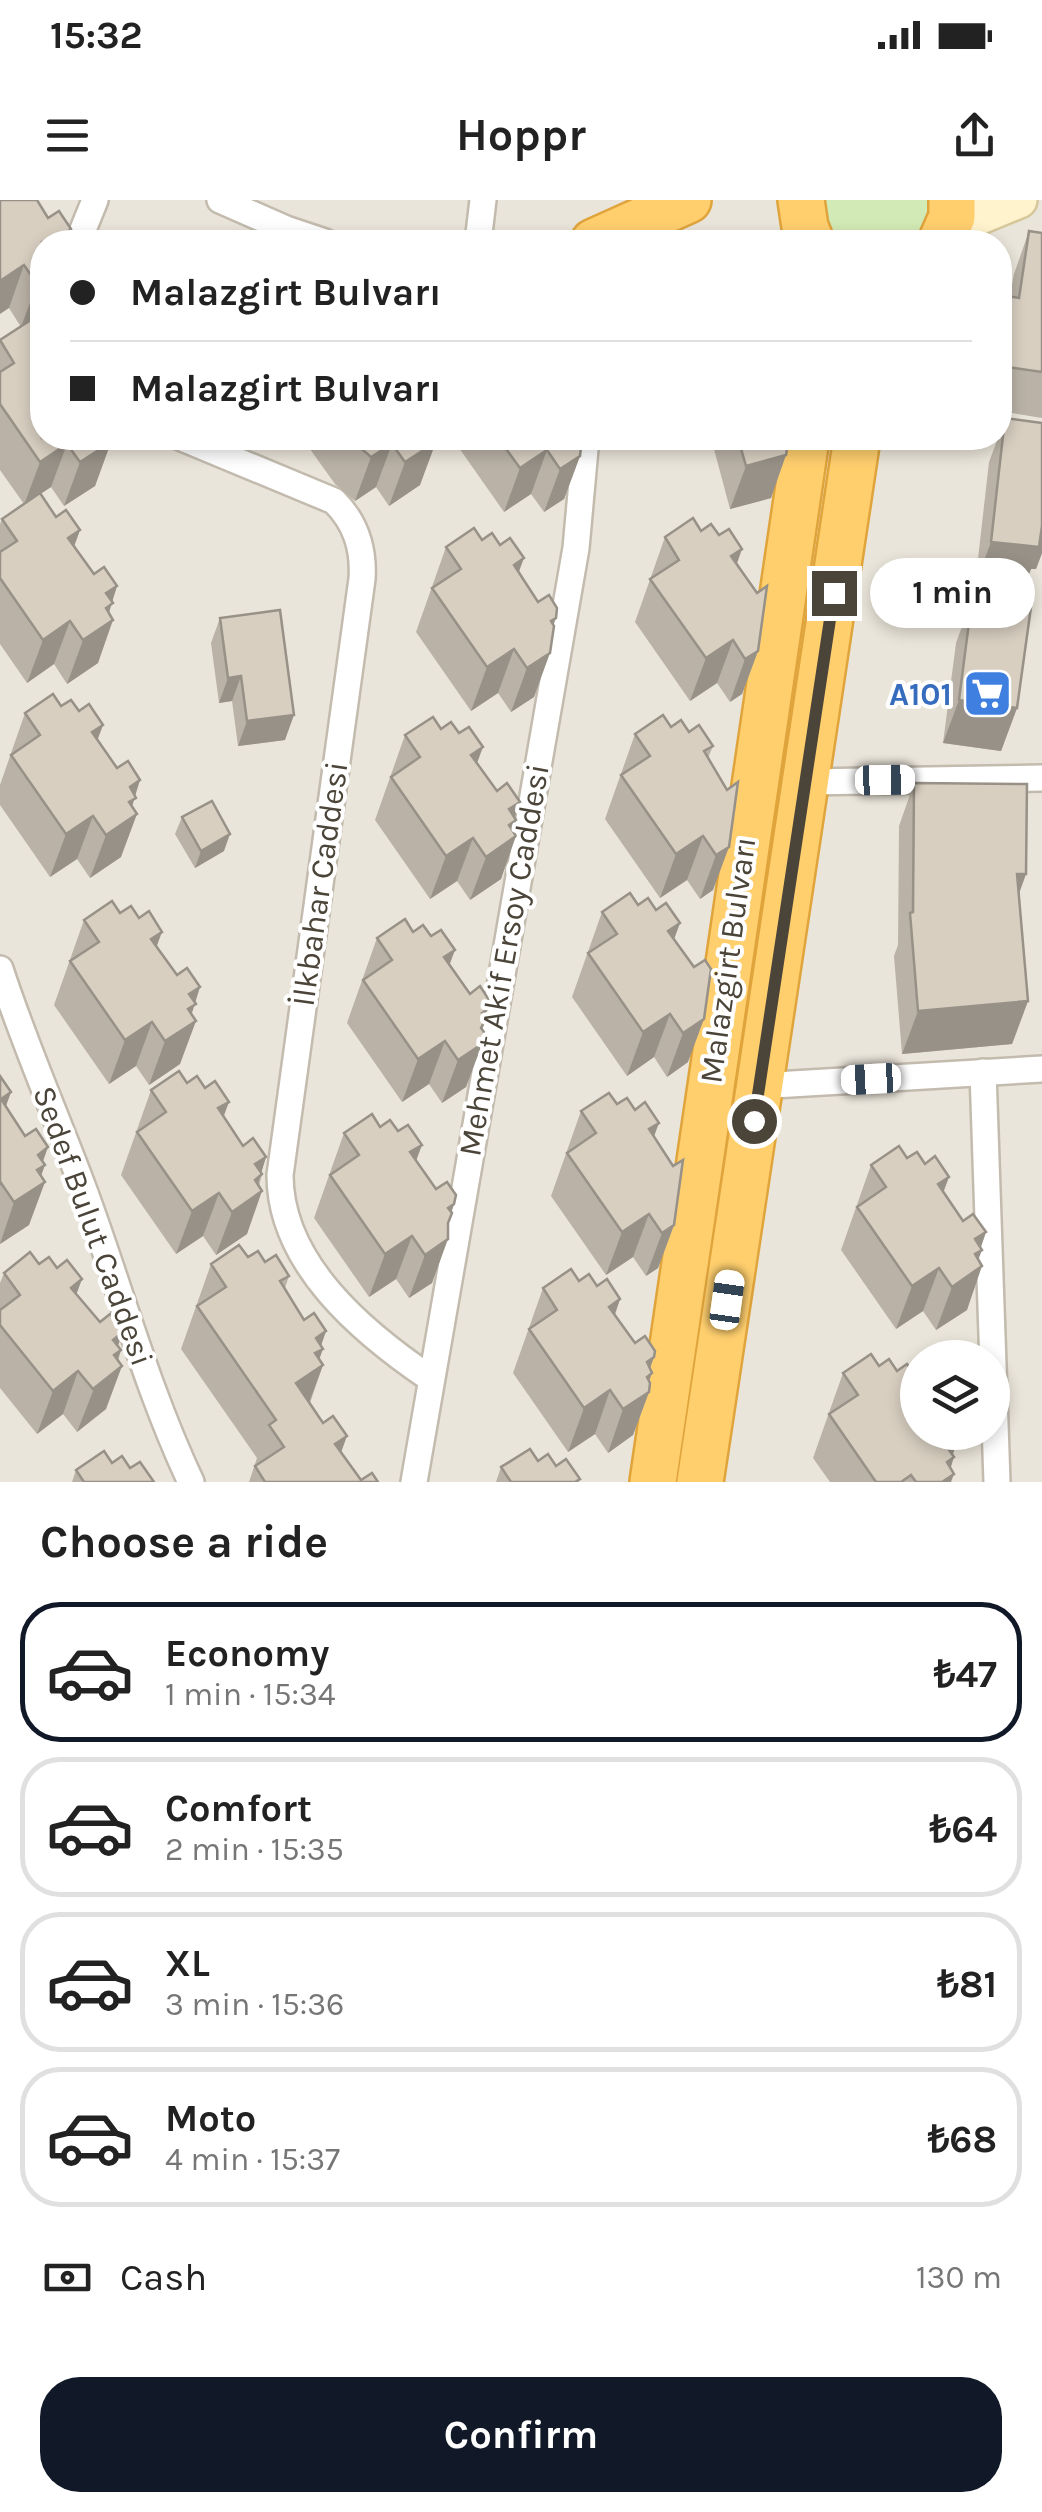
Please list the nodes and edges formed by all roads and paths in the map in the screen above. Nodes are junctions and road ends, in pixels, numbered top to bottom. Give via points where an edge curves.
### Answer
1 (96, 200) edge
2 (220, 200) edge
3 (484, 200) edge
4 (688, 200) edge
5 (801, 200) edge
6 (952, 200) edge
7 (1019, 200) edge
8 (83, 230) edge
9 (286, 230) edge
10 (480, 230) edge
11 (621, 230) edge
12 (806, 230) edge
13 (948, 230) edge
14 (959, 230) edge
15 (211, 450) edge
16 (585, 450) edge
17 (804, 450) edge
18 (855, 450) edge
19 (1042, 778) edge
20 (806, 782) junction
21 (0, 969) edge
22 (1042, 1069) edge
23 (983, 1072) junction
24 (759, 1086) junction
25 (431, 1379) junction
26 (191, 1482) edge
27 (414, 1482) edge
28 (652, 1482) edge
29 (700, 1482) edge
30 (997, 1482) edge

1 - 8 street
2 - 9 street
3 - 10 street
4 - 11 highway
5 - 12 highway
6 - 13 highway
7 - 14 street
15 - 25 street, İlkbahar Caddesi via 334,501 361,548 280,1196 292,1237 329,1290
16 - 25 street, Mehmet Akif Ersoy Caddesi via 576,548
17 - 28 highway, Malazgirt Bulvarı
18 - 20 highway, Malazgirt Bulvarı
19 - 20 street
20 - 24 highway, Malazgirt Bulvarı
21 - 26 street, Sedef Bulut Caddesi
22 - 23 street
23 - 24 street
23 - 30 street
24 - 29 highway, Malazgirt Bulvarı
25 - 27 street, Mehmet Akif Ersoy Caddesi

